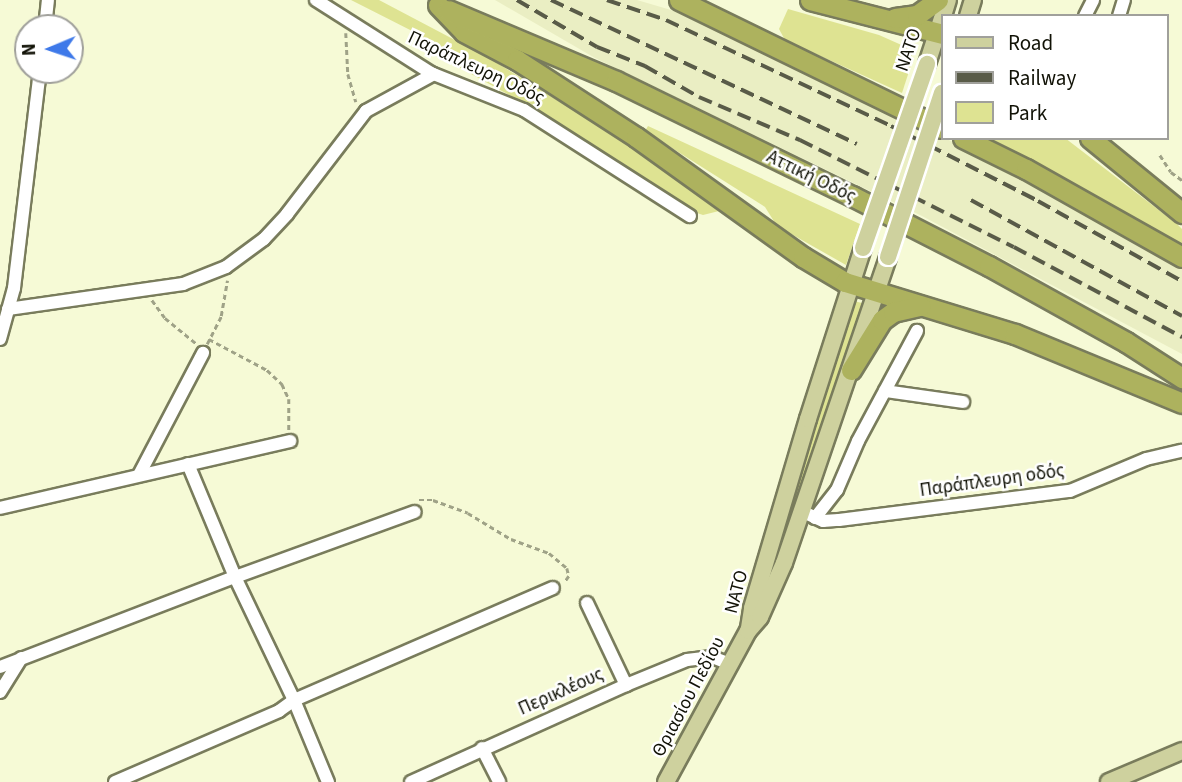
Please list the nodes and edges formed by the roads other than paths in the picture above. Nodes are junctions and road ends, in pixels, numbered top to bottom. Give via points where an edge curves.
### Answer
1 (316, 0) edge
2 (678, 0) edge
3 (810, 0) edge
4 (938, 0) edge
5 (433, 2) edge
6 (887, 18) junction
7 (940, 25) edge
8 (940, 28) edge
9 (434, 74) junction
10 (38, 84) edge
11 (940, 99) edge
12 (940, 127) edge
13 (968, 140) edge
14 (1092, 140) edge
15 (1182, 213) edge
16 (690, 216) dead end
17 (1182, 257) edge
18 (850, 284) junction
19 (876, 292) junction
20 (6, 295) edge
21 (922, 306) junction
22 (8, 309) junction
23 (917, 331) dead end
24 (0, 338) edge
25 (204, 353) road end
26 (850, 370) junction
27 (1182, 378) edge
28 (885, 391) junction
29 (963, 402) dead end
30 (1182, 403) edge
31 (290, 441) road end
32 (1182, 451) edge
33 (188, 464) junction
34 (139, 475) junction
35 (0, 508) edge
36 (415, 512) road end
37 (809, 515) junction
38 (235, 577) junction
39 (553, 588) road end
40 (587, 603) dead end
41 (748, 631) junction
42 (21, 658) junction
43 (730, 664) junction
44 (0, 667) edge
45 (626, 685) junction
46 (0, 692) edge
47 (294, 700) junction
48 (482, 748) junction
49 (1182, 751) edge
50 (115, 782) edge
51 (328, 782) edge
52 (411, 782) edge
53 (499, 782) edge
54 (666, 782) edge
55 (1109, 782) edge

1 - 9 street, Παράπλευρη Οδός
2 - 12 highway
3 - 6 highway
4 - 6 highway via 917,15
5 - 18 highway via 464,32 636,136 803,257
5 - 27 highway, Αττική Οδός via 616,81 852,197 989,266
6 - 7 highway
8 - 18 main road, ΝΑΤΟ, bridge
9 - 16 street, Παράπλευρη Οδός via 524,110
9 - 22 street via 363,114 287,214 264,239 226,267 183,284
10 - 20 street
11 - 19 main road, ΝΑΤΟ, bridge
13 - 17 highway
14 - 15 highway
18 - 19 highway
18 - 41 main road, ΝΑΤΟ
19 - 21 highway
19 - 26 main road, ΝΑΤΟ
20 - 22 street
21 - 26 highway via 906,307 882,320
21 - 30 highway via 1015,334
22 - 24 street
23 - 28 street
25 - 34 street
26 - 37 main road, ΝΑΤΟ
28 - 29 street
28 - 37 street via 837,489
31 - 33 street
32 - 37 street, Παράπλευρη οδός via 1146,458 1070,491 823,521
33 - 34 street
33 - 38 street
34 - 35 street
36 - 38 street
37 - 41 main road, ΝΑΤΟ via 760,617
38 - 42 street
38 - 47 street
39 - 47 street
40 - 45 street
41 - 43 main road, Θριασίου Πεδίου
42 - 44 street
42 - 46 street
43 - 45 street, Περικλέους via 701,657
43 - 54 main road, Θριασίου Πεδίου
45 - 48 street, Περικλέους
47 - 50 street
47 - 51 street
48 - 52 street, Περικλέους
48 - 53 street
49 - 55 main road

